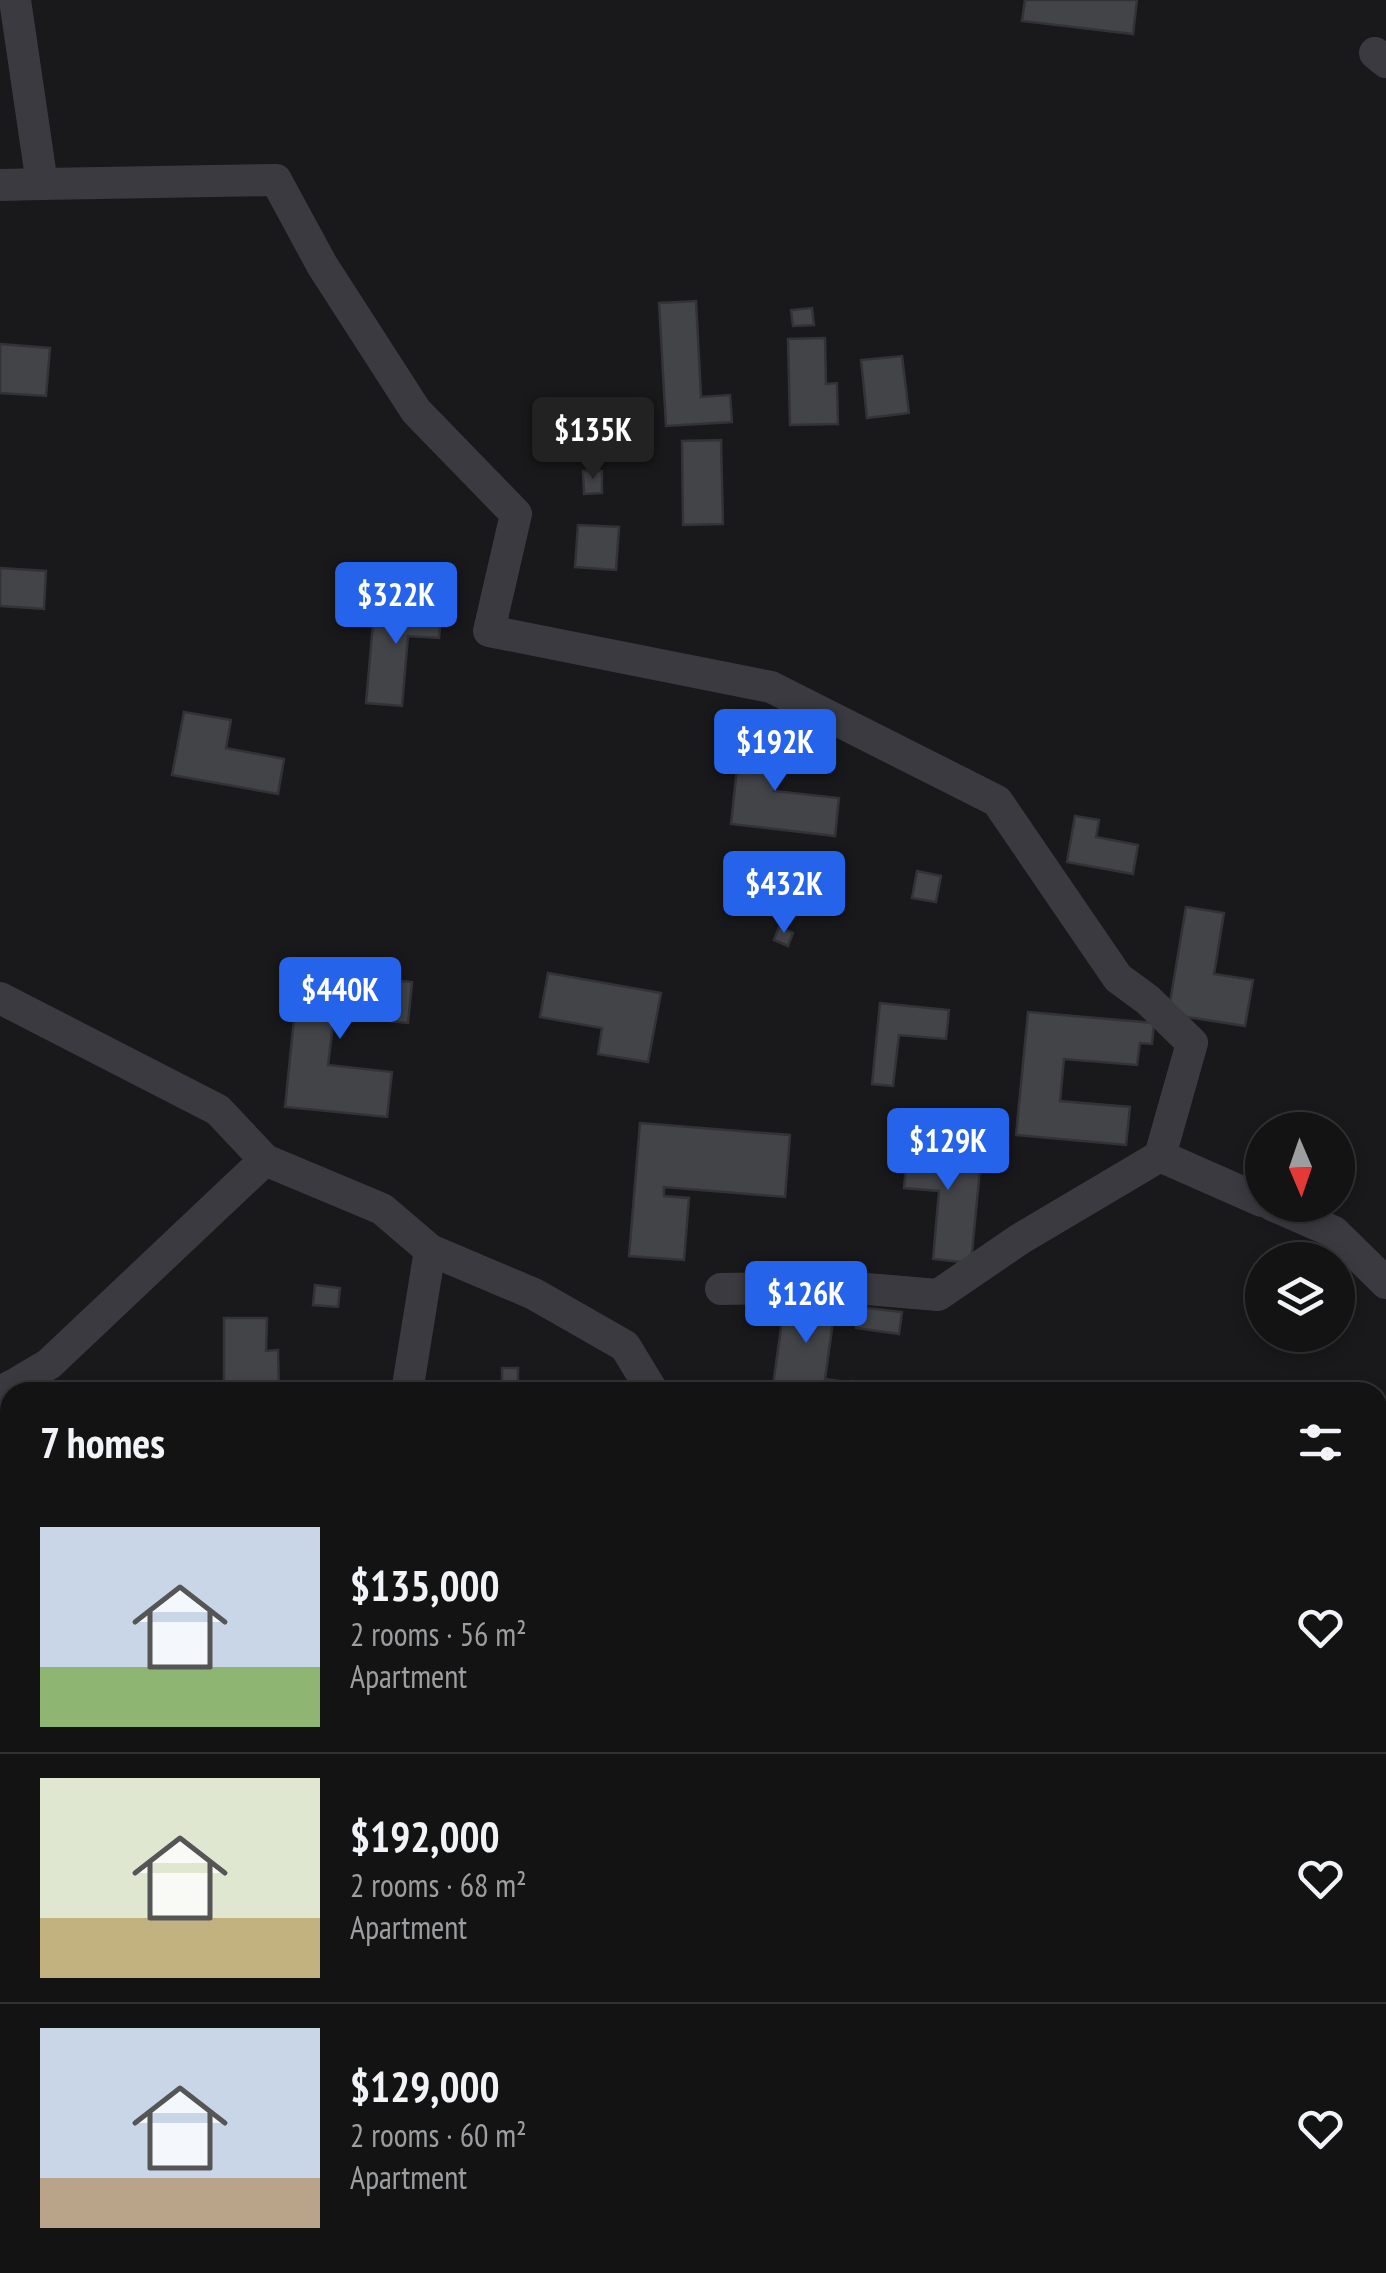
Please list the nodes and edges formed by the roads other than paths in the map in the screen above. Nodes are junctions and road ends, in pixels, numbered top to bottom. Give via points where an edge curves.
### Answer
1 (15, 0) edge
2 (42, 184) junction
3 (0, 185) edge
4 (0, 998) edge
5 (1160, 1156) junction
6 (264, 1160) junction
7 (1245, 1194) edge
8 (1311, 1222) edge
9 (430, 1250) junction
10 (1386, 1284) edge
11 (721, 1289) dead end
12 (18, 1382) edge
13 (409, 1382) edge
14 (647, 1382) edge

1 - 2 street
2 - 3 street
2 - 5 street via 276,180 416,411 516,514 489,631 771,687 997,801 1118,978 1192,1043
4 - 6 street via 218,1110
5 - 7 street
5 - 11 street via 938,1295
6 - 9 street via 382,1209
6 - 12 street via 49,1364
8 - 10 street via 1334,1232
9 - 13 street
9 - 14 street via 534,1294 624,1346

